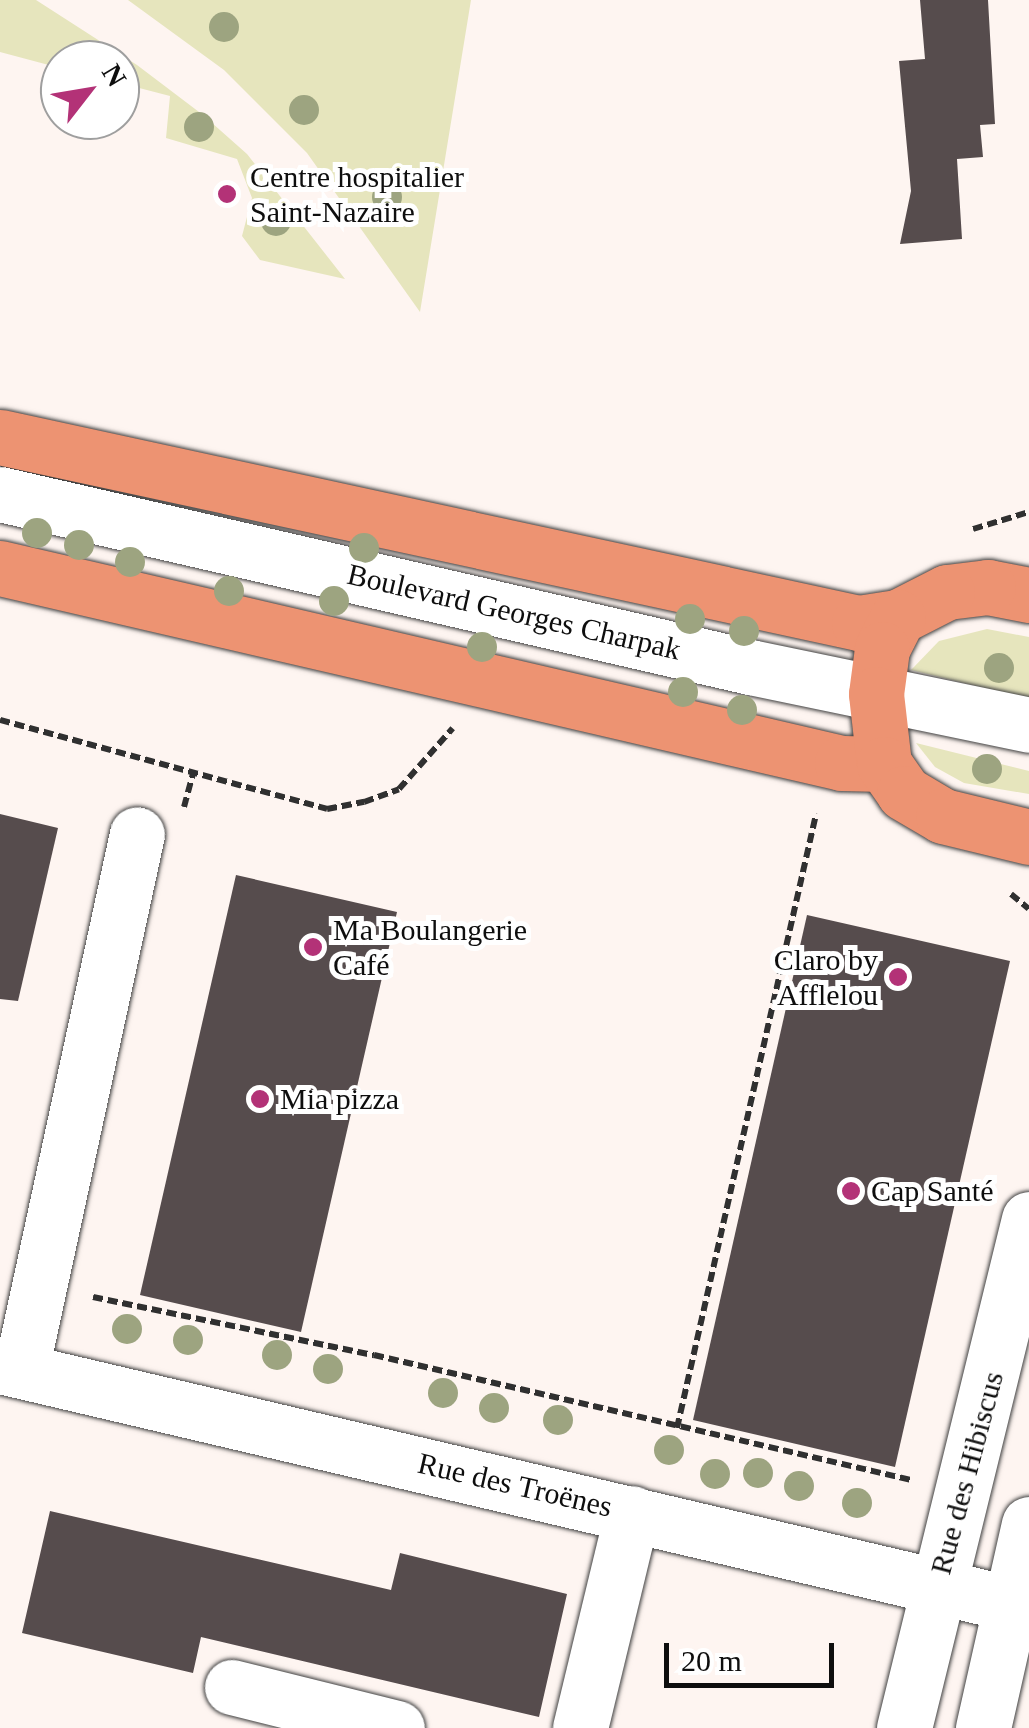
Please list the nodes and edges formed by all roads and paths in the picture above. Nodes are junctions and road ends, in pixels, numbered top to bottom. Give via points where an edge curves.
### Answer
1 (0, 437) edge
2 (0, 494) edge
3 (0, 568) edge
4 (1029, 595) edge
5 (898, 617) junction
6 (876, 694) junction
7 (460, 718) dead end
8 (0, 720) edge
9 (1029, 726) edge
10 (884, 764) junction
11 (819, 798) dead end
12 (137, 834) dead end
13 (1029, 837) edge
14 (1029, 1219) edge
15 (39, 1286) junction
16 (10, 1368) edge
17 (677, 1428) junction
18 (966, 1492) junction
19 (632, 1513) junction
20 (1029, 1524) edge
21 (938, 1584) junction
22 (1020, 1606) edge
23 (232, 1687) dead end
24 (397, 1728) edge
25 (580, 1728) edge
26 (904, 1728) edge
27 (983, 1728) edge

1 - 5 main road, Boulevard Georges Charpak via 859,623
2 - 6 street, Boulevard Georges Charpak
3 - 10 main road via 842,763
4 - 5 main road via 988,587 946,592
5 - 6 main road via 882,650
6 - 9 street, Boulevard Georges Charpak
6 - 10 main road
7 - 8 path via 399,788 327,809
10 - 13 main road via 904,793 943,816
11 - 17 path
12 - 15 street
14 - 18 street, Rue des Hibiscus
15 - 16 street
15 - 17 path via 393,1359
16 - 19 street, Rue des Troënes
17 - 18 path
18 - 21 street, Rue des Hibiscus
19 - 21 street, Rue des Troënes
19 - 25 street
20 - 22 street
21 - 22 street, Rue des Troënes
21 - 26 street, Rue des Hibiscus
22 - 27 street
23 - 24 street

